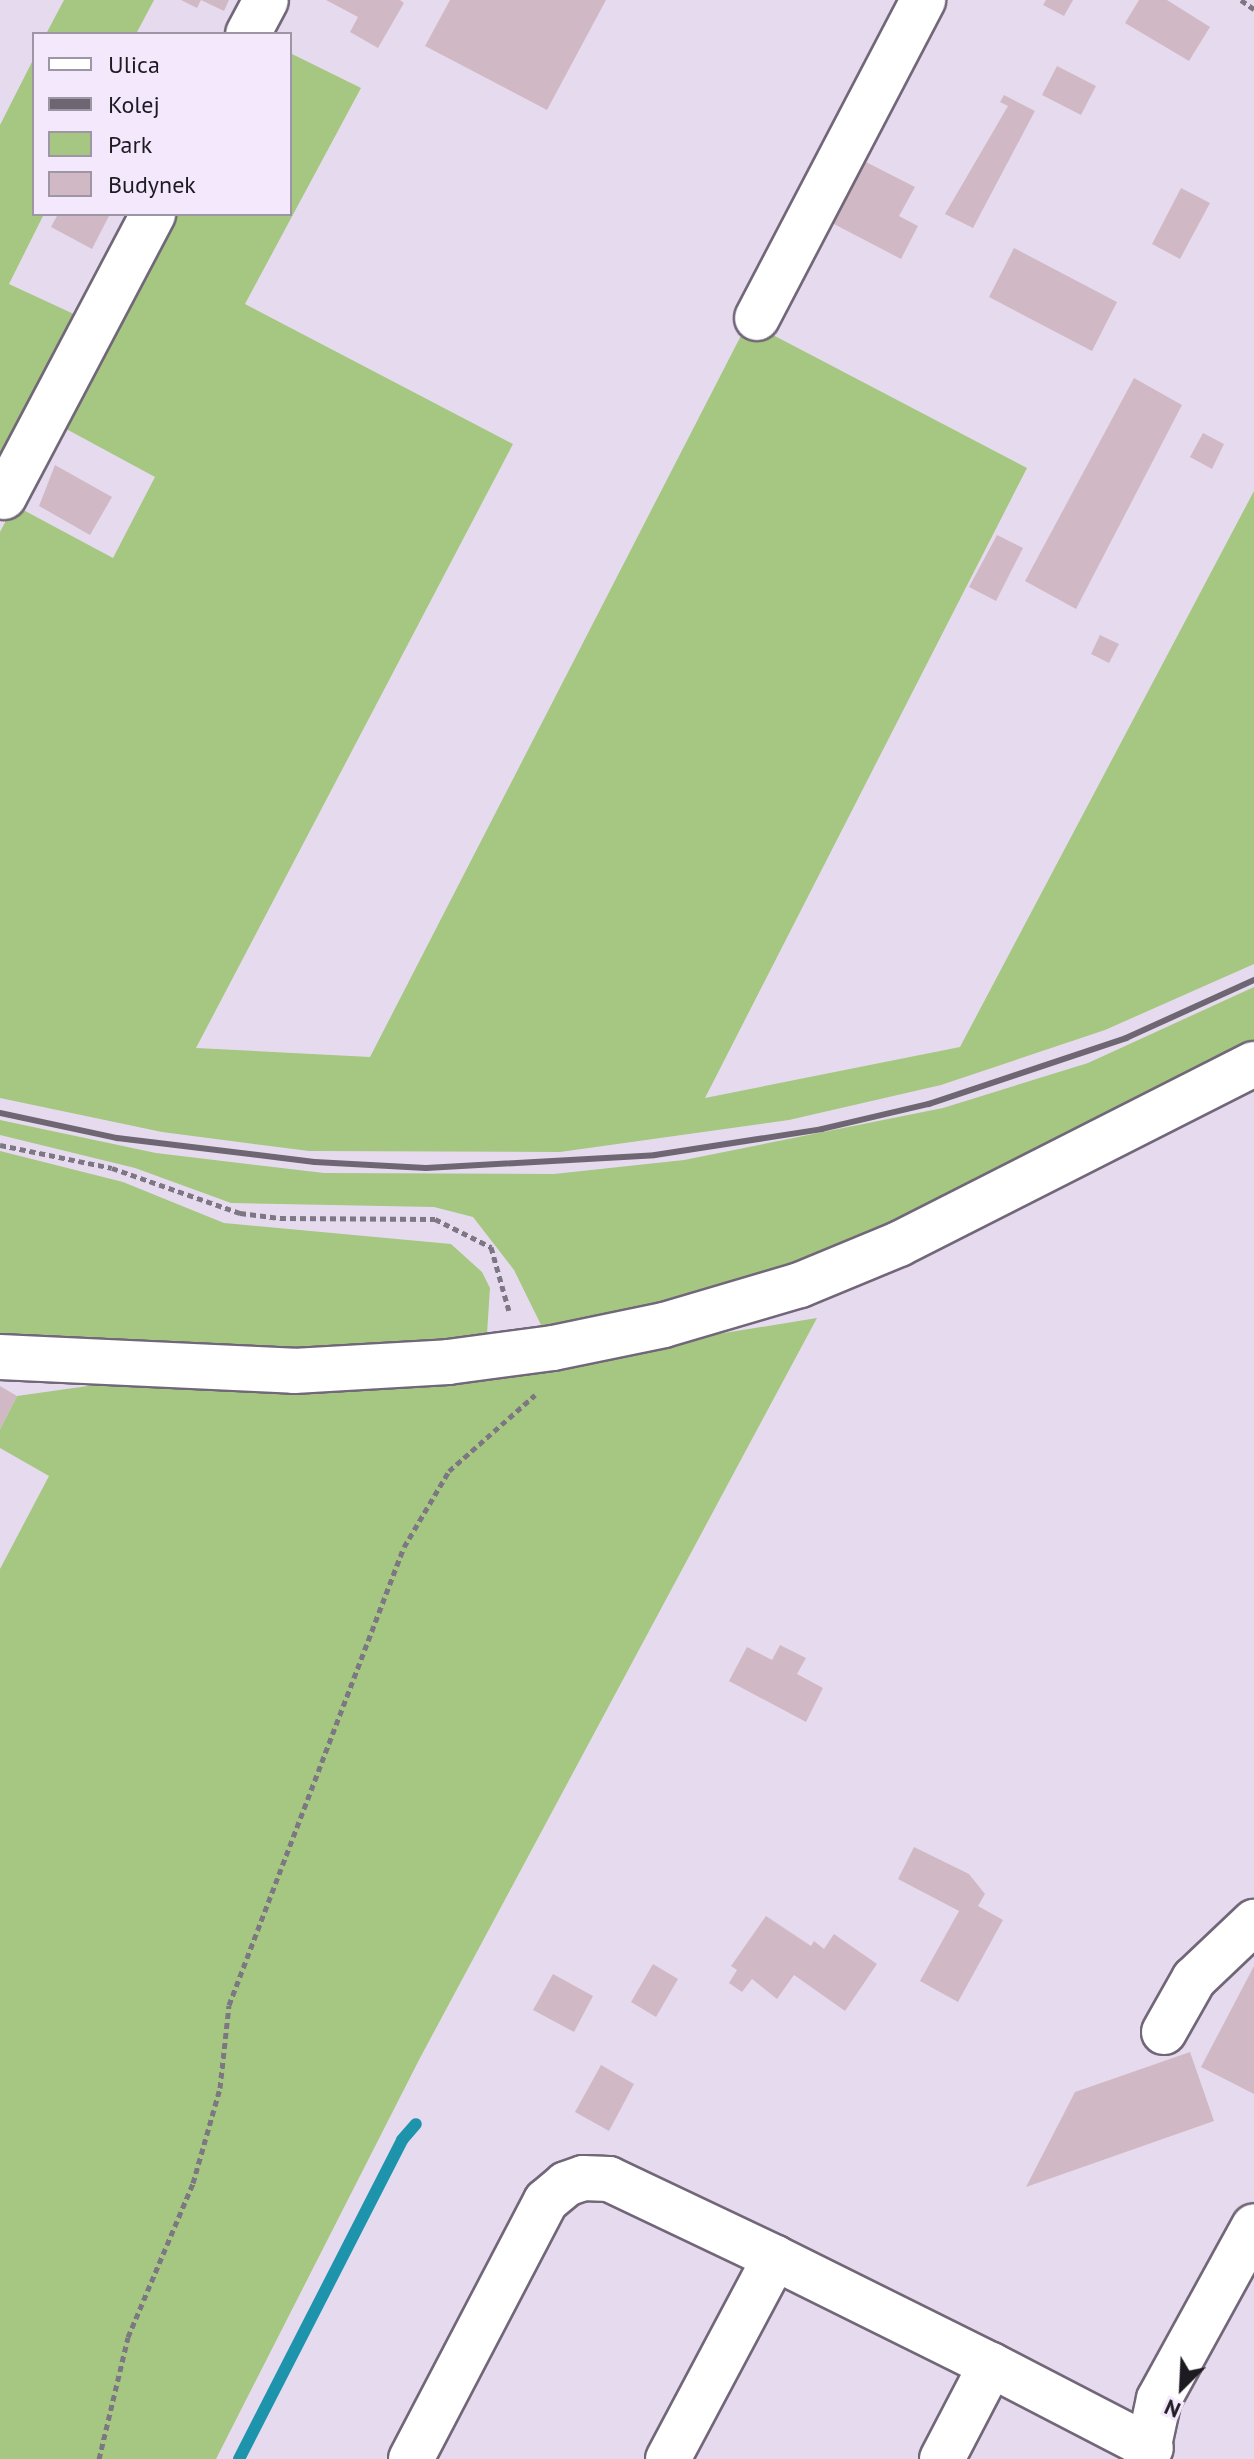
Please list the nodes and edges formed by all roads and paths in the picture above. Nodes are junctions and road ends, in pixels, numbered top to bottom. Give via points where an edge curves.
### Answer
1 (266, 0) edge
2 (923, 0) edge
3 (1241, 0) edge
4 (1254, 9) edge
5 (249, 32) edge
6 (152, 216) edge
7 (757, 318) dead end
8 (4, 497) dead end
9 (1254, 1064) edge
10 (0, 1145) edge
11 (537, 1349) junction
12 (0, 1357) edge
13 (1254, 1922) edge
14 (1164, 2032) dead end
15 (1254, 2226) edge
16 (775, 2258) junction
17 (991, 2365) junction
18 (1148, 2454) edge
19 (99, 2459) edge
20 (411, 2459) edge
21 (668, 2459) edge
22 (942, 2459) edge

1 - 5 lane
2 - 7 lane
3 - 4 path
6 - 8 lane
9 - 11 lane via 1045,1174 800,1285 664,1325
10 - 11 path via 112,1168 240,1213 435,1219 491,1247
11 - 12 lane via 448,1362 294,1371
11 - 19 path via 544,1386 449,1471 404,1547 229,2005 220,2088 193,2183 128,2337
13 - 14 lane via 1194,1979
15 - 18 lane via 1159,2399
16 - 17 lane
16 - 20 lane via 609,2179 566,2184 546,2201
16 - 21 lane
17 - 18 lane
17 - 22 lane

